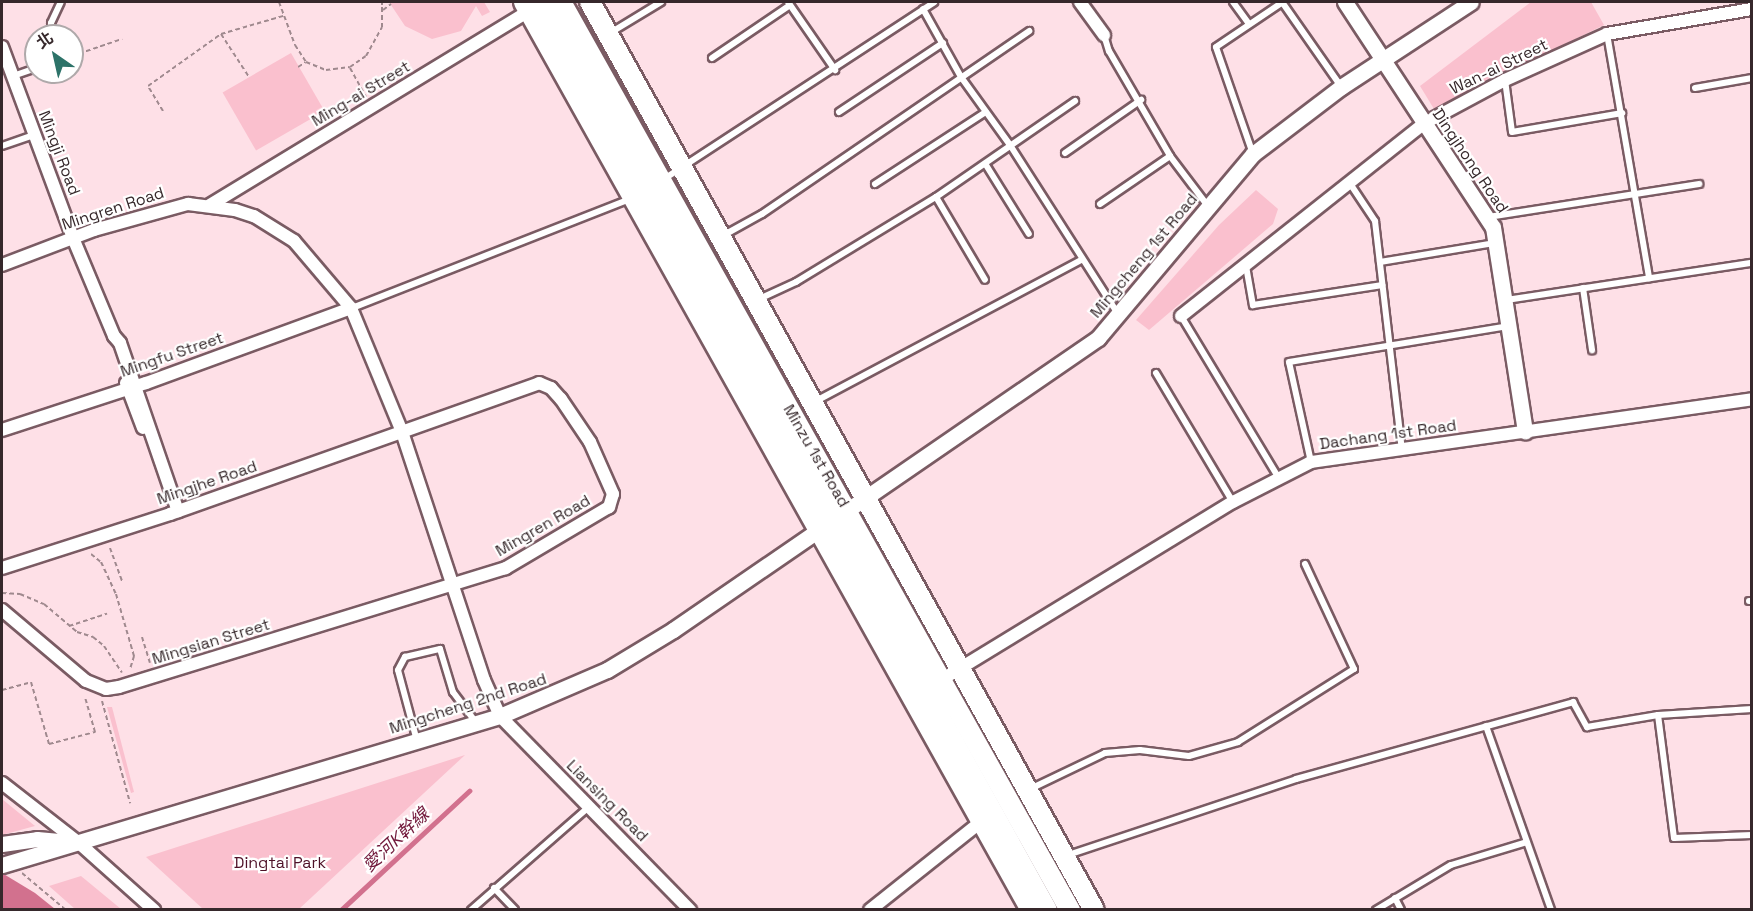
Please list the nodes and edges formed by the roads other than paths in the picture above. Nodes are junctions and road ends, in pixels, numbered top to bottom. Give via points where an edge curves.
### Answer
1 (61, 2) edge
2 (561, 2) edge
3 (590, 2) edge
4 (661, 2) edge
5 (933, 2) edge
6 (1080, 2) edge
7 (1233, 2) edge
8 (1283, 2) edge
9 (1345, 2) edge
10 (1471, 2) edge
11 (789, 3) edge
12 (532, 5) edge
13 (923, 9) junction
14 (1752, 9) edge
15 (51, 24) edge
16 (1250, 24) junction
17 (1029, 31) dead end
18 (609, 34) junction
19 (1104, 34) joint
20 (1607, 34) junction
21 (943, 43) junction
22 (2, 47) edge
23 (712, 58) dead end
24 (1383, 61) junction
25 (835, 70) junction
26 (24, 72) edge
27 (12, 76) junction
28 (961, 77) junction
29 (1752, 78) edge
30 (1505, 80) junction
31 (1341, 87) junction
32 (1695, 88) dead end
33 (1140, 100) junction
34 (1075, 101) dead end
35 (839, 112) dead end
36 (986, 112) junction
37 (1622, 113) junction
38 (1423, 124) junction
39 (34, 135) junction
40 (1010, 145) junction
41 (2, 146) edge
42 (1065, 153) dead end
43 (1253, 154) junction
44 (1170, 156) junction
45 (987, 165) junction
46 (682, 167) junction
47 (660, 180) junction
48 (1349, 181) junction
49 (875, 184) dead end
50 (1699, 184) dead end
51 (1637, 193) junction
52 (936, 196) junction
53 (631, 198) junction
54 (1101, 204) dead end
55 (210, 205) junction
56 (1208, 207) junction
57 (1487, 218) junction
58 (1029, 234) dead end
59 (720, 237) junction
60 (73, 238) junction
61 (1495, 243) junction
62 (1081, 260) junction
63 (1245, 262) junction
64 (1380, 262) junction
65 (1752, 263) edge
66 (2, 265) edge
67 (1650, 278) junction
68 (985, 280) dead end
69 (1382, 285) junction
70 (1583, 288) junction
71 (1504, 300) junction
72 (760, 307) junction
73 (351, 308) junction
74 (1118, 314) junction
75 (1181, 316) joint
76 (1508, 326) junction
77 (726, 333) junction
78 (1389, 345) junction
79 (1592, 350) dead end
80 (1156, 373) dead end
81 (132, 387) junction
82 (1752, 399) edge
83 (812, 402) junction
84 (2, 430) edge
85 (402, 432) junction
86 (1525, 432) junction
87 (1402, 451) junction
88 (1311, 462) junction
89 (1278, 477) junction
90 (865, 497) junction
91 (1233, 502) junction
92 (178, 511) junction
93 (831, 518) junction
94 (22, 562) junction
95 (1305, 564) dead end
96 (2, 568) edge
97 (2, 574) edge
98 (452, 586) junction
99 (2, 610) edge
100 (960, 668) junction
101 (940, 680) junction
102 (1752, 709) edge
103 (1658, 715) junction
104 (500, 716) junction
105 (476, 723) junction
106 (1486, 726) junction
107 (417, 741) junction
108 (2, 783) edge
109 (1028, 790) junction
110 (1010, 802) junction
111 (590, 806) junction
112 (987, 817) junction
113 (1752, 835) edge
114 (1527, 842) junction
115 (79, 843) junction
116 (2, 844) edge
117 (1065, 856) junction
118 (5, 863) edge
119 (1046, 866) junction
120 (494, 888) junction
121 (1395, 898) junction
122 (154, 909) edge
123 (471, 909) edge
124 (515, 909) edge
125 (690, 909) edge
126 (872, 909) edge
127 (1031, 909) edge
128 (1047, 909) edge
129 (1070, 909) edge
130 (1094, 909) edge
131 (1376, 909) edge
132 (1401, 909) edge
133 (1551, 909) edge

1 - 15 lane
2 - 47 main road, Minzu 1st Road
3 - 18 main road, Minzu 1st Road
4 - 18 lane
5 - 13 lane
6 - 19 street
7 - 16 lane
8 - 16 lane
8 - 31 lane
9 - 24 street, Dingjhong Road
10 - 24 street, Mingcheng 1st Road
11 - 23 lane
11 - 25 lane
12 - 53 main road, Minzu 1st Road
12 - 55 street, Ming-ai Street
12 - 77 main road, Minzu 1st Road
13 - 21 lane
13 - 25 lane
14 - 20 street, Wan-ai Street
16 - 43 lane via 1216,47
17 - 28 lane
18 - 46 main road, Minzu 1st Road
19 - 33 lane via 1108,51
20 - 30 street, Wan-ai Street
20 - 37 lane
21 - 28 lane
21 - 35 lane
22 - 27 street, Mingji Road
24 - 31 street, Mingcheng 1st Road
24 - 38 street, Dingjhong Road
25 - 46 lane
26 - 27 lane
27 - 39 street, Mingji Road
28 - 36 lane
28 - 59 lane via 762,214
29 - 32 lane
30 - 37 lane via 1512,132
30 - 38 street, Wan-ai Street
31 - 43 street, Mingcheng 1st Road
33 - 42 lane
33 - 44 lane
34 - 40 lane
36 - 40 lane
36 - 49 lane
37 - 51 lane
38 - 48 street, Wan-ai Street
38 - 57 street, Dingjhong Road
39 - 41 lane
39 - 60 street, Mingji Road
40 - 45 lane
40 - 62 lane
43 - 56 street, Mingcheng 1st Road
44 - 54 lane
44 - 56 lane
45 - 52 lane
45 - 58 lane
46 - 47 lane
46 - 59 main road, Minzu 1st Road
47 - 77 main road, Minzu 1st Road
48 - 63 street, Wan-ai Street
48 - 64 lane via 1375,221
50 - 51 lane
51 - 57 lane
51 - 67 lane
52 - 68 lane
52 - 72 lane
53 - 73 lane
53 - 77 main road, Minzu 1st Road
55 - 60 street, Mingren Road via 167,208
55 - 73 street, Mingren Road via 254,216 294,241
56 - 74 street, Mingcheng 1st Road
57 - 61 street, Dingjhong Road
59 - 72 main road, Minzu 1st Road
60 - 66 street, Mingren Road
60 - 81 street, Mingji Road via 114,336 112,345
61 - 64 lane
61 - 71 street, Dingjhong Road
62 - 74 lane
62 - 83 lane
63 - 69 lane via 1253,305
63 - 75 street, Wan-ai Street
64 - 69 lane
65 - 67 lane
67 - 70 lane
69 - 78 lane
70 - 71 lane
70 - 79 lane
71 - 76 street, Dingjhong Road
72 - 77 main road
72 - 83 main road, Minzu 1st Road
73 - 81 street, Mingfu Street
73 - 85 street, Mingren Road
74 - 90 street, Mingcheng 1st Road via 1098,338
75 - 89 lane
76 - 78 lane
76 - 86 street, Dingjhong Road
77 - 93 main road, Minzu 1st Road
78 - 87 lane
78 - 88 lane via 1289,362
80 - 91 lane
81 - 84 street, Mingfu Street
81 - 92 street, Mingji Road via 142,427 149,434
82 - 86 street, Dachang 1st Road
83 - 90 main road, Minzu 1st Road
85 - 92 street, Mingjhe Road
85 - 98 street, Mingren Road
85 - 98 street, Mingren Road via 539,383 551,388 590,442 613,494 609,507 544,548 506,568
86 - 87 street, Dachang 1st Road
87 - 88 street, Dachang 1st Road
88 - 89 street, Dachang 1st Road
89 - 91 street, Dachang 1st Road
90 - 93 street, Mingcheng 1st Road
90 - 100 main road, Minzu 1st Road
91 - 100 street, Dachang 1st Road
92 - 94 street, Mingjhe Road
93 - 101 main road, Minzu 1st Road
93 - 104 street, Mingcheng 2nd Road via 673,630 555,695
93 - 112 main road, Minzu 1st Road
94 - 96 street, Mingjhe Road
94 - 97 street, Mingjhe Road
95 - 109 lane via 1354,669 1238,742 1190,756 1140,750 1105,753
98 - 99 street, Mingsian Street via 106,689 86,681
98 - 104 street, Mingren Road
100 - 101 street, Dachang 1st Road
100 - 109 main road, Minzu 1st Road
101 - 110 main road, Minzu 1st Road
102 - 103 lane
103 - 106 lane via 1587,727 1573,702
103 - 113 lane via 1674,838
104 - 105 street, Mingcheng 2nd Road
104 - 111 street, Liansing Road
105 - 107 street, Mingcheng 2nd Road
105 - 107 lane via 453,692 440,649 405,657 398,670
106 - 114 lane
106 - 117 lane via 1296,779
107 - 115 street, Mingcheng 2nd Road
108 - 115 street
109 - 110 street
109 - 117 main road, Minzu 1st Road
110 - 112 street
110 - 119 main road, Minzu 1st Road
111 - 120 lane
111 - 125 street, Liansing Road
112 - 126 street
112 - 127 main road, Minzu 1st Road
112 - 128 main road, Minzu 1st Road
114 - 121 lane via 1451,865
114 - 133 lane
115 - 116 street, Mingcheng 2nd Road via 37,839
115 - 118 street, Mingcheng 2nd Road
115 - 122 street
117 - 119 lane
117 - 130 main road, Minzu 1st Road
119 - 129 main road, Minzu 1st Road
120 - 123 lane
120 - 124 lane
121 - 131 lane
121 - 132 lane

